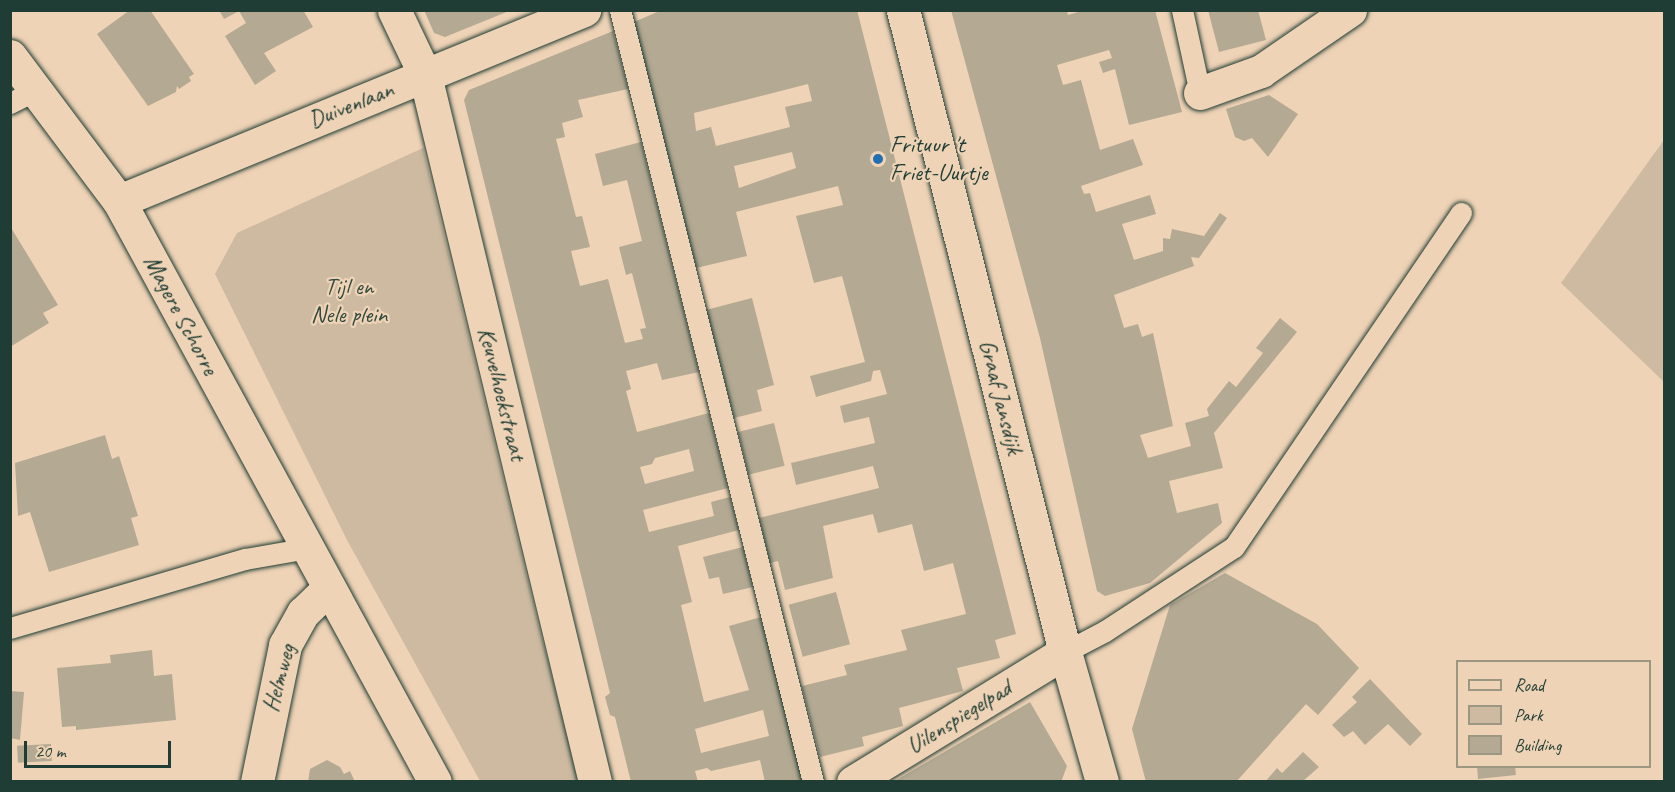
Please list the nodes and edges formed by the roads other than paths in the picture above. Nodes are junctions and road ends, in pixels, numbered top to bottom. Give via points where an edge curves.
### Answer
1 (394, 10) edge
2 (584, 10) edge
3 (620, 10) edge
4 (903, 10) edge
5 (1182, 10) edge
6 (1350, 10) edge
7 (10, 56) edge
8 (425, 75) junction
9 (1200, 93) joint
10 (23, 96) edge
11 (119, 201) junction
12 (1461, 213) dead end
13 (308, 548) junction
14 (329, 588) junction
15 (10, 628) edge
16 (1065, 651) junction
17 (256, 782) edge
18 (435, 782) edge
19 (595, 782) edge
20 (813, 782) edge
21 (853, 782) edge
22 (1102, 782) edge

1 - 8 street, Keuvelhoekstraat
2 - 8 street, Duivenlaan
3 - 20 lane
4 - 16 street, Graaf Jansdijk
5 - 9 lane
6 - 9 street via 1261,71
7 - 10 street, Magere Schorre
8 - 11 street, Duivenlaan
8 - 19 street, Keuvelhoekstraat
10 - 11 street, Magere Schorre
11 - 13 street, Magere Schorre
12 - 16 lane via 1234,547 1106,631
13 - 14 street, Magere Schorre
13 - 15 lane via 246,559
14 - 17 street, Helmweg via 303,613 285,645
14 - 18 street, Magere Schorre
16 - 21 street, Uilenspiegelpad
16 - 22 street, Graaf Jansdijk

